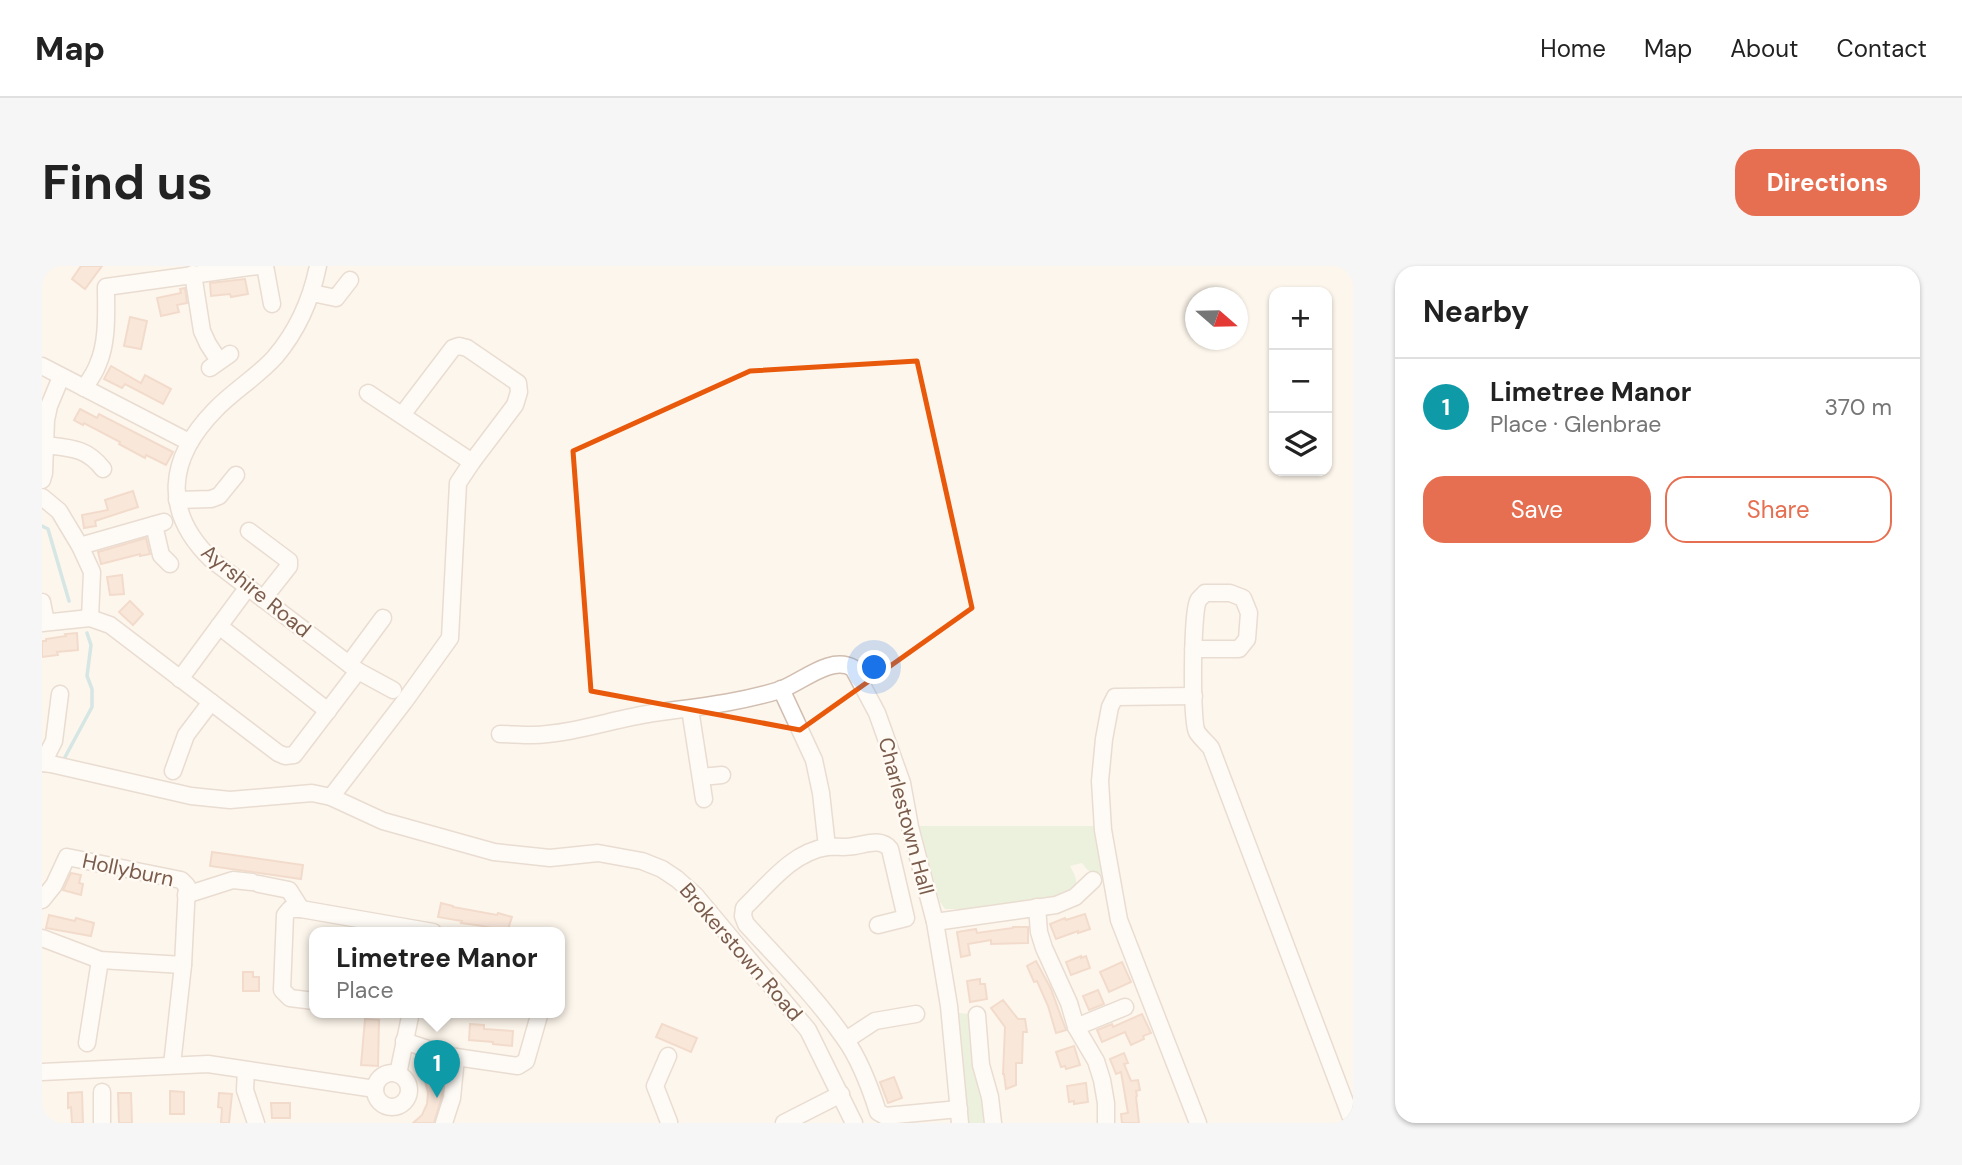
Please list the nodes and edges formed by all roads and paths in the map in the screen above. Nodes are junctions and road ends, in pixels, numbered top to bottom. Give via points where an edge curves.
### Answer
1 (258, 266) edge
2 (264, 266) edge
3 (317, 266) edge
4 (193, 274) junction
5 (350, 280) dead end
6 (312, 293) junction
7 (272, 304) dead end
8 (220, 361) dead end
9 (42, 366) edge
10 (61, 377) junction
11 (84, 388) junction
12 (368, 393) dead end
13 (402, 415) junction
14 (189, 442) junction
15 (46, 445) junction
16 (472, 462) junction
17 (103, 469) dead end
18 (236, 475) dead end
19 (42, 480) edge
20 (42, 497) edge
21 (177, 500) junction
22 (249, 531) dead end
23 (80, 546) junction
24 (170, 565) dead end
25 (248, 587) junction
26 (263, 599) junction
27 (42, 602) edge
28 (90, 618) junction
29 (383, 618) dead end
30 (44, 622) edge
31 (219, 626) junction
32 (1193, 649) junction
33 (353, 668) junction
34 (180, 679) junction
35 (781, 689) junction
36 (393, 690) dead end
37 (60, 694) dead end
38 (1194, 696) junction
39 (211, 702) junction
40 (690, 709) junction
41 (328, 711) junction
42 (500, 734) dead end
43 (43, 763) edge
44 (173, 771) dead end
45 (722, 775) dead end
46 (701, 777) junction
47 (331, 797) junction
48 (704, 799) dead end
49 (827, 847) junction
50 (1093, 880) dead end
51 (186, 895) junction
52 (42, 900) edge
53 (1037, 907) junction
54 (302, 909) junction
55 (935, 922) junction
56 (878, 925) dead end
57 (404, 927) edge
58 (42, 938) edge
59 (100, 960) junction
60 (183, 965) junction
61 (309, 1000) edge
62 (1125, 1007) dead end
63 (916, 1014) dead end
64 (410, 1018) edge
65 (538, 1018) edge
66 (1076, 1027) junction
67 (996, 1030) dead end
68 (846, 1040) junction
69 (404, 1041) junction
70 (87, 1043) dead end
71 (668, 1056) dead end
72 (456, 1057) junction
73 (172, 1065) junction
74 (247, 1070) junction
75 (42, 1072) edge
76 (397, 1074) junction
77 (375, 1089) junction
78 (102, 1091) dead end
79 (841, 1094) junction
80 (387, 1107) junction
81 (959, 1116) edge
82 (102, 1123) edge
83 (256, 1123) edge
84 (382, 1123) edge
85 (444, 1123) edge
86 (668, 1123) edge
87 (686, 1123) edge
88 (784, 1123) edge
89 (854, 1123) edge
90 (993, 1123) edge
91 (1106, 1123) edge
92 (1198, 1123) edge
93 (1353, 1123) edge

1 - 4 street
2 - 7 street
3 - 6 street, Ayrshire Road
4 - 8 street via 202,331
4 - 11 street via 106,287 99,363
5 - 6 street via 336,298
6 - 14 street, Ayrshire Road via 296,330 274,358 216,409
9 - 10 street
10 - 11 street
10 - 15 street via 49,406
11 - 14 street
12 - 13 street
13 - 16 street
13 - 16 street via 453,348 467,348 518,383 519,392 515,405
14 - 21 street, Ayrshire Road via 181,461
15 - 17 street via 79,450
15 - 19 street
16 - 47 street via 458,483 450,638
18 - 21 street via 219,496
20 - 23 street via 59,511
21 - 25 street, Ayrshire Road via 181,519 198,547
22 - 26 street via 289,561
23 - 24 street via 159,524 161,555
23 - 28 street via 92,572
25 - 26 street, Ayrshire Road
25 - 31 street
26 - 33 street, Ayrshire Road
27 - 30 street
28 - 30 street
28 - 34 street via 110,625
29 - 33 street
31 - 34 street
31 - 41 street
32 - 32 street via 1198,601 1205,593 1243,598 1249,613 1247,639 1238,649
32 - 38 street
33 - 36 street, Ayrshire Road
33 - 41 street
34 - 39 street
35 - 40 street, Charlestown Hall
35 - 49 street via 814,760
35 - 55 street, Charlestown Hall via 835,663 853,668 877,713 902,783
37 - 43 street via 54,741
38 - 92 street via 1115,697 1100,781 1119,920
38 - 93 street via 1196,731 1211,748
39 - 41 street via 285,756 294,755
39 - 44 street via 186,735
40 - 42 street, Charlestown Hall via 533,735
40 - 46 street
43 - 47 street, Brokerstown Road via 191,796 230,800 312,793
45 - 46 street
46 - 48 street
47 - 79 street, Brokerstown Road via 383,821 494,852 550,858 598,853 662,869 695,895 793,1009
49 - 56 street via 879,842 890,849 906,918
49 - 68 street via 795,858 744,908 743,916
50 - 53 street via 1075,897
51 - 52 street, Hollyburn via 187,886 181,880 67,857
51 - 54 street, Hollyburn via 233,880 289,890
51 - 60 street, Hollyburn
53 - 55 street
53 - 66 street via 1044,948
54 - 57 street
54 - 61 street via 290,909 285,915 282,990 290,998
55 - 81 street, Charlestown Hall via 949,1006
58 - 59 street
59 - 60 street
59 - 70 street
60 - 73 street, Hollyburn
62 - 66 street
63 - 68 street via 875,1021
64 - 69 street
65 - 72 street via 526,1061 518,1066
66 - 91 street via 1102,1080
67 - 90 street via 978,1023
68 - 81 street via 878,1112
69 - 72 street
69 - 76 street
71 - 86 street via 655,1086
72 - 85 street
73 - 74 street
73 - 75 street
74 - 77 street
74 - 83 street via 245,1090
76 - 77 street via 383,1076
76 - 80 street via 406,1080 409,1096 398,1107
77 - 80 street via 378,1100
78 - 82 street
79 - 88 street
79 - 89 street, Brokerstown Road
80 - 84 street
86 - 87 street

